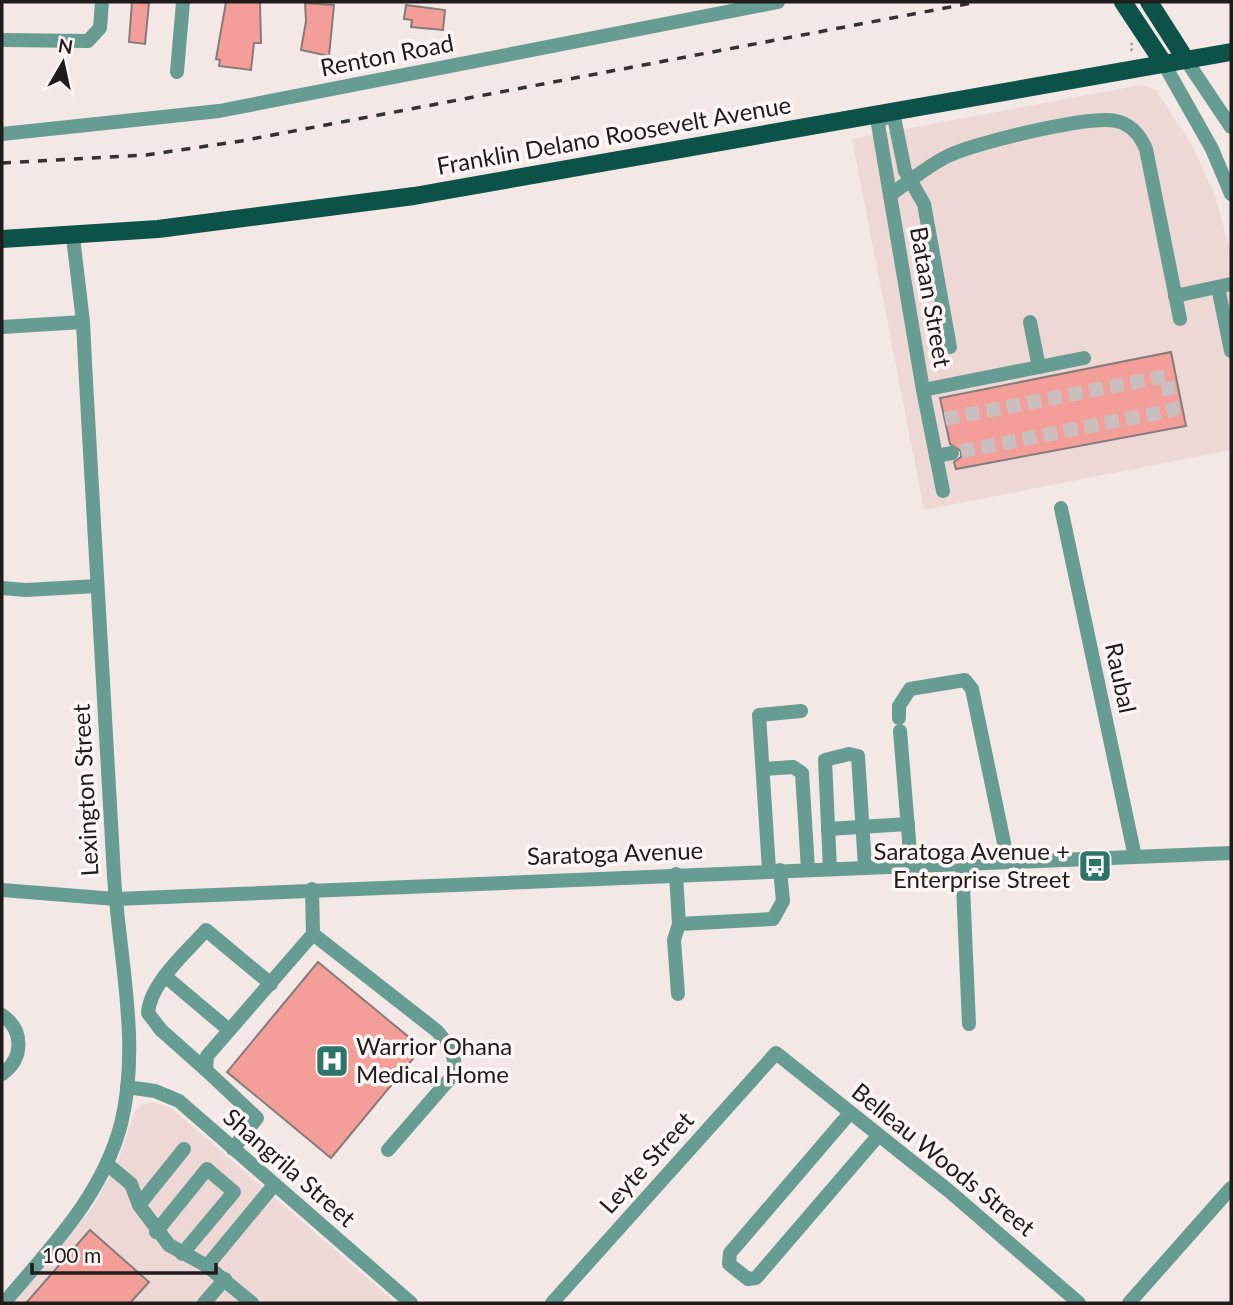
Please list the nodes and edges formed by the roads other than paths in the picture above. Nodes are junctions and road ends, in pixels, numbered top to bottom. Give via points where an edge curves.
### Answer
1 (102, 2) edge
2 (183, 2) edge
3 (778, 2) edge
4 (1123, 2) edge
5 (1149, 2) edge
6 (1139, 25) junction
7 (2, 40) edge
8 (1231, 52) edge
9 (1185, 60) junction
10 (1164, 64) junction
11 (1127, 69) junction
12 (177, 72) dead end
13 (887, 114) junction
14 (1231, 127) edge
15 (2, 134) edge
16 (910, 181) junction
17 (1231, 194) edge
18 (890, 195) junction
19 (73, 237) junction
20 (2, 240) edge
21 (1225, 285) edge
22 (1175, 296) junction
23 (1180, 319) dead end
24 (83, 322) junction
25 (1030, 322) dead end
26 (2, 327) edge
27 (950, 347) dead end
28 (1231, 351) edge
29 (1084, 358) dead end
30 (1039, 367) junction
31 (923, 390) junction
32 (944, 419) tunnel mouth
33 (929, 422) junction
34 (952, 453) tunnel mouth
35 (936, 456) junction
36 (943, 491) dead end
37 (1061, 508) dead end
38 (97, 586) junction
39 (2, 588) edge
40 (802, 711) dead end
41 (764, 769) junction
42 (908, 824) junction
43 (863, 826) junction
44 (828, 829) junction
45 (1231, 853) edge
46 (1135, 857) junction
47 (1008, 862) junction
48 (962, 863) junction
49 (911, 865) junction
50 (865, 867) junction
51 (807, 869) junction
52 (830, 869) junction
53 (775, 870) junction
54 (677, 874) junction
55 (312, 888) junction
56 (2, 890) edge
57 (116, 899) junction
58 (679, 924) junction
59 (313, 934) junction
60 (166, 977) junction
61 (271, 984) junction
62 (678, 995) dead end
63 (2, 1015) edge
64 (970, 1024) dead end
65 (229, 1030) junction
66 (776, 1053) joint
67 (206, 1070) junction
68 (2, 1074) edge
69 (127, 1087) junction
70 (850, 1113) junction
71 (878, 1136) junction
72 (184, 1149) dead end
73 (233, 1149) junction
74 (388, 1150) dead end
75 (107, 1164) junction
76 (274, 1185) junction
77 (1231, 1188) edge
78 (139, 1205) junction
79 (156, 1232) junction
80 (182, 1254) junction
81 (207, 1266) junction
82 (225, 1279) junction
83 (4, 1303) edge
84 (204, 1303) edge
85 (252, 1303) edge
86 (411, 1303) edge
87 (551, 1303) edge
88 (1079, 1303) edge
89 (1129, 1303) edge

1 - 7 street via 100,28 88,41
2 - 12 street
3 - 15 street, Renton Road via 219,111
4 - 6 main road
5 - 9 main road
6 - 10 main road
6 - 11 main road via 1138,55
8 - 9 main road, Franklin Delano Roosevelt Avenue
9 - 10 main road, Franklin Delano Roosevelt Avenue
9 - 14 street
10 - 11 main road, Franklin Delano Roosevelt Avenue
10 - 17 street via 1212,149
11 - 13 main road, Franklin Delano Roosevelt Avenue
13 - 16 street via 895,122
13 - 18 street, Bataan Street via 878,124
13 - 19 main road, Franklin Delano Roosevelt Avenue via 414,196 244,220
16 - 18 street
16 - 22 street via 975,145 1101,120 1122,123 1139,136 1146,149
16 - 27 street via 924,204
18 - 31 street, Bataan Street
19 - 20 main road, Franklin Delano Roosevelt Avenue
19 - 24 street, Lexington Street
21 - 22 street
21 - 28 street
22 - 23 street
24 - 26 street
24 - 38 street, Lexington Street
25 - 30 street
29 - 30 street
30 - 31 street
31 - 33 street, Bataan Street
32 - 33 street
33 - 35 street, Bataan Street
34 - 35 street
35 - 36 street, Bataan Street
37 - 46 street, Raubal
38 - 39 street
38 - 57 street, Lexington Street
40 - 41 street via 759,715
41 - 51 street via 793,767 802,774
41 - 53 street
42 - 43 street
42 - 47 street via 899,706 910,689 965,680 972,690
42 - 49 street
43 - 44 street
43 - 44 street via 858,756 849,754 825,760
43 - 50 street
44 - 52 street
45 - 46 street, Saratoga Avenue
46 - 47 street, Saratoga Avenue
47 - 48 street, Saratoga Avenue
48 - 49 street, Saratoga Avenue
48 - 64 street
49 - 50 street, Saratoga Avenue
50 - 52 street, Saratoga Avenue
51 - 52 street, Saratoga Avenue
51 - 53 street, Saratoga Avenue
53 - 54 street, Saratoga Avenue
53 - 58 street via 783,901 774,919
54 - 55 street, Saratoga Avenue
54 - 58 street
55 - 57 street, Saratoga Avenue
55 - 59 street
56 - 57 street, Saratoga Avenue
57 - 69 street, Lexington Street via 128,1031
58 - 62 street via 674,940
59 - 61 street
59 - 74 street via 437,1031 456,1063 453,1075
60 - 61 street via 206,930
60 - 65 street
60 - 67 street via 149,1002 148,1013
61 - 65 street
63 - 68 street via 14,1026 19,1045 17,1058
65 - 67 street via 207,1056
66 - 70 street, Belleau Woods Street
66 - 87 street, Leyte Street
67 - 73 street via 257,1118
69 - 73 street, Shangrila Street via 179,1101
69 - 75 street, Lexington Street
70 - 71 street, Belleau Woods Street
70 - 71 street via 730,1254 729,1264 748,1279 756,1278
71 - 88 street, Belleau Woods Street
72 - 78 street
73 - 76 street, Shangrila Street
75 - 78 street via 131,1184
75 - 83 street, Lexington Street via 79,1215
76 - 81 street
76 - 86 street, Shangrila Street
77 - 89 street
78 - 79 street
79 - 80 street
79 - 80 street via 207,1169 234,1192
80 - 81 street
81 - 82 street
82 - 84 street
82 - 85 street

